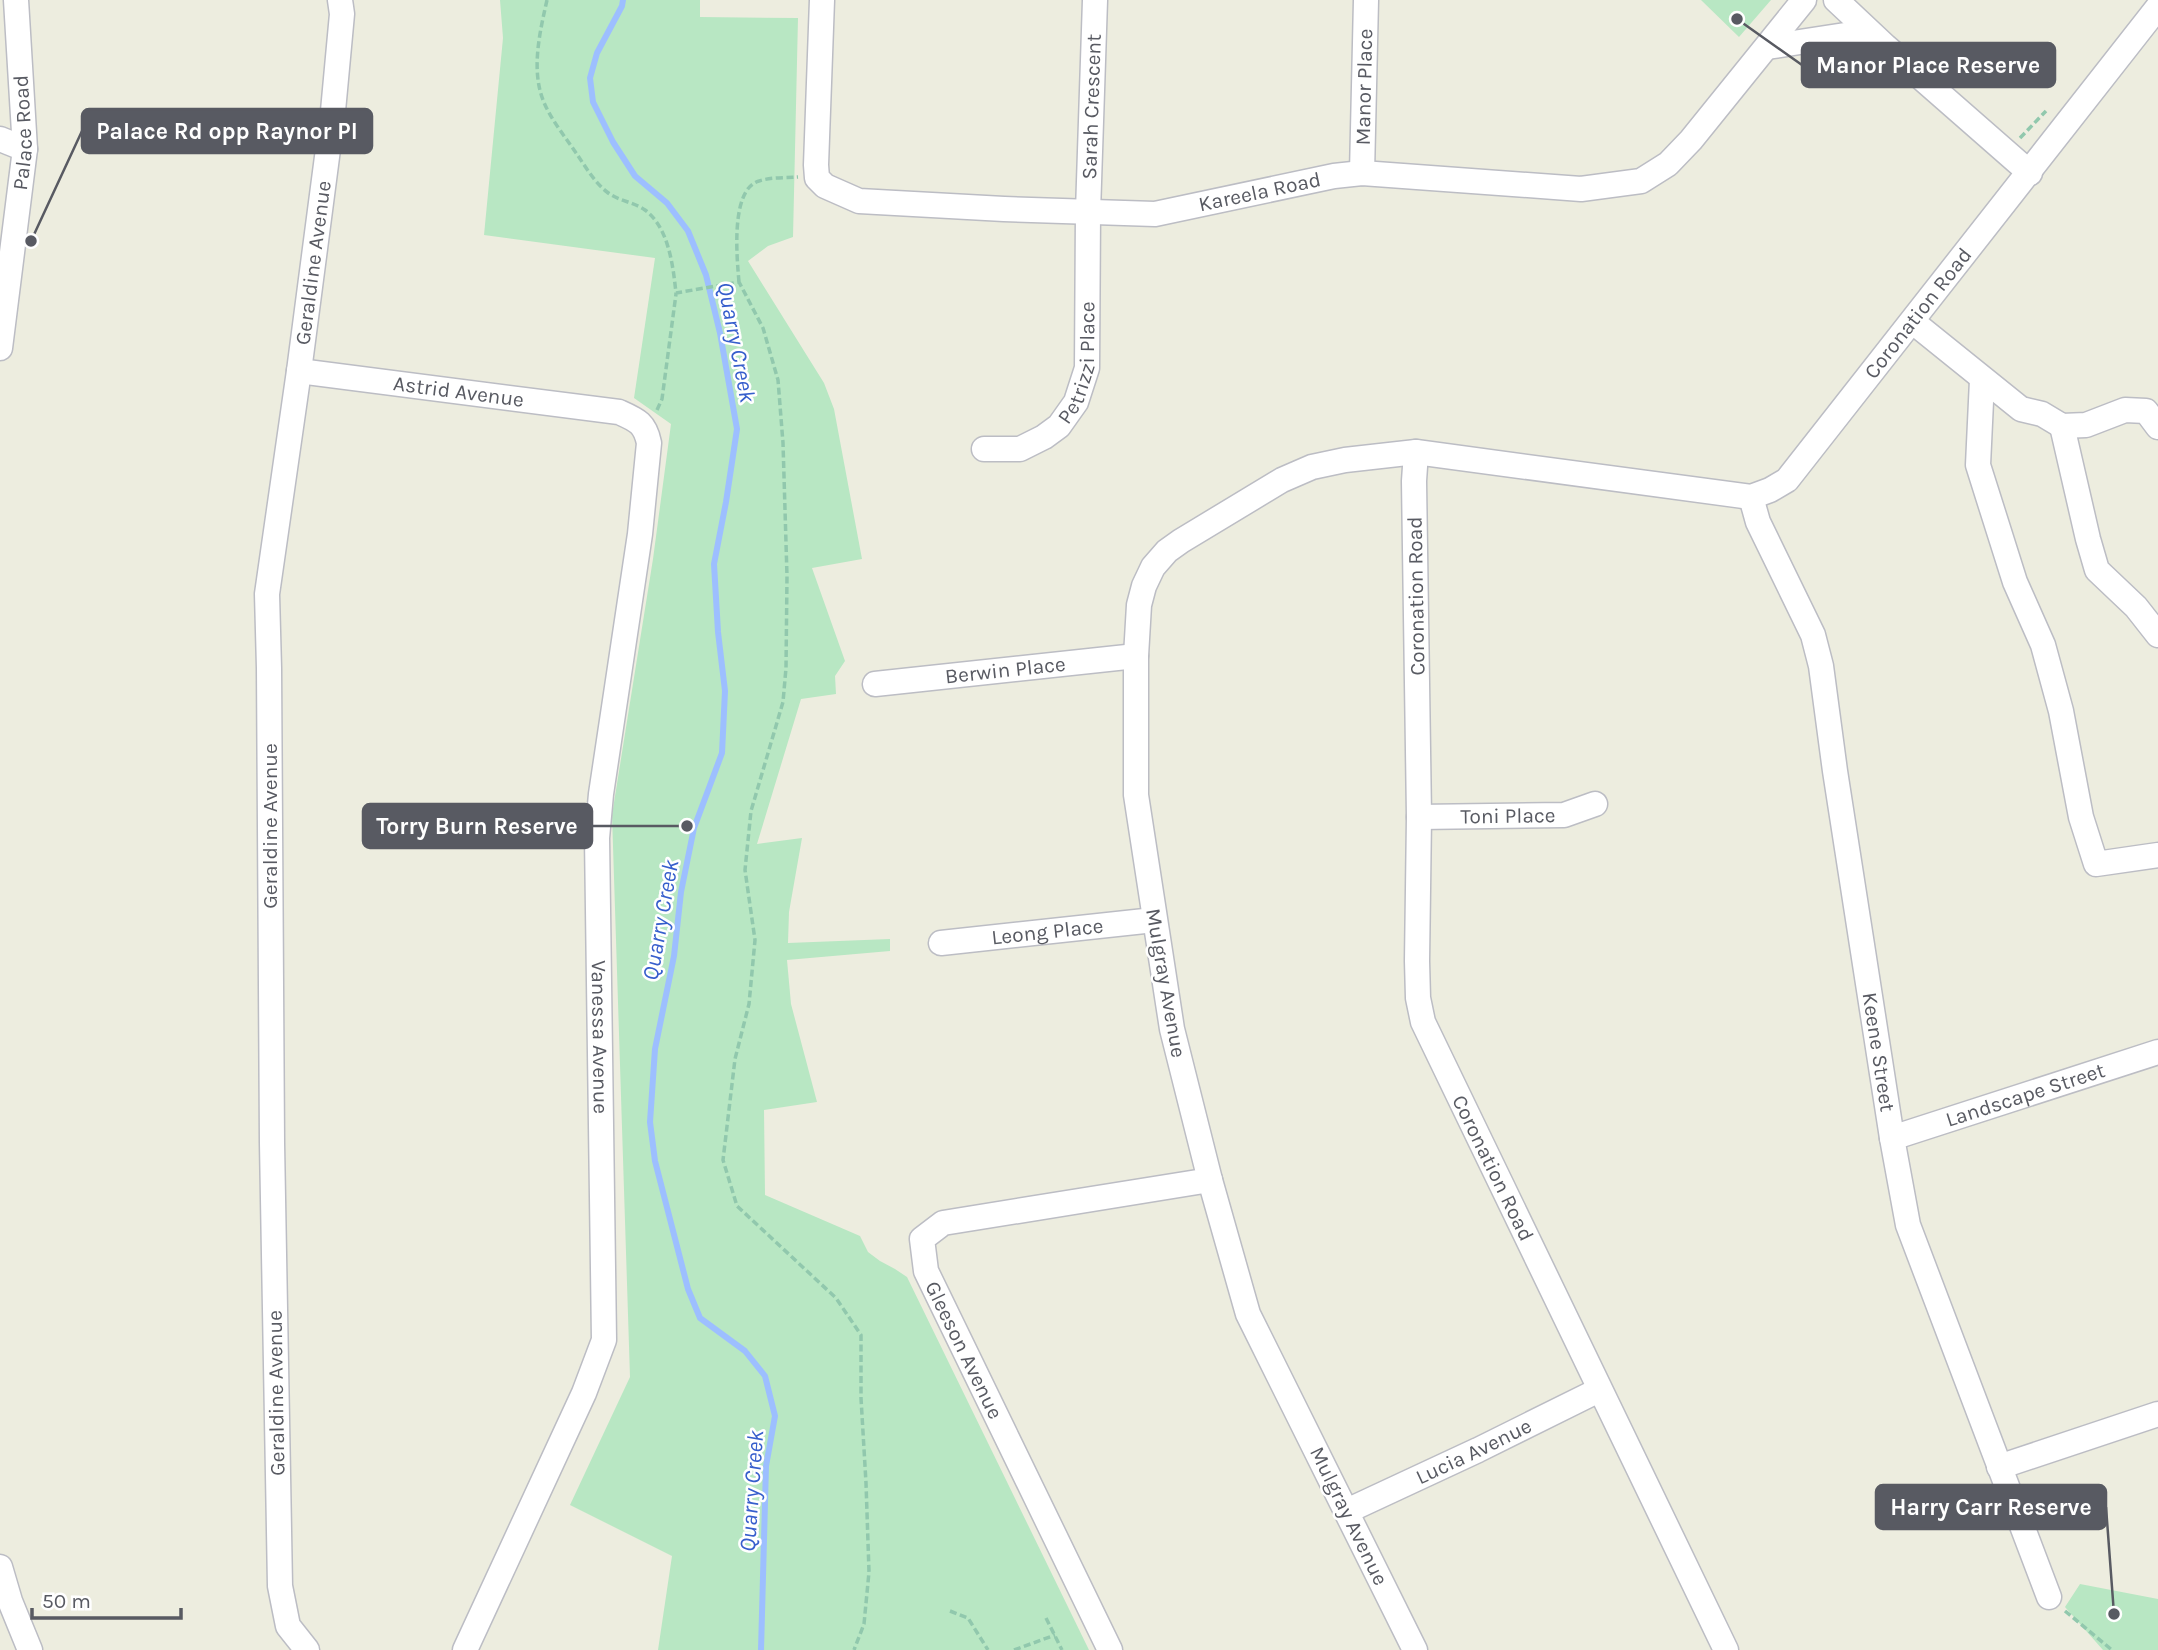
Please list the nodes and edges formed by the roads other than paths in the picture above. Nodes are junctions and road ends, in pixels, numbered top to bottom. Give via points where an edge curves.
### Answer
1 (16, 0) edge
2 (340, 0) edge
3 (822, 0) edge
4 (1095, 0) edge
5 (1366, 0) edge
6 (1804, 0) edge
7 (1836, 0) edge
8 (2158, 7) edge
9 (1885, 46) junction
10 (1767, 47) junction
11 (0, 139) edge
12 (25, 149) junction
13 (1362, 173) junction
14 (2030, 173) junction
15 (1088, 212) junction
16 (1913, 323) junction
17 (0, 348) edge
18 (299, 372) junction
19 (1982, 380) junction
20 (2062, 426) junction
21 (2158, 427) edge
22 (646, 430) joint
23 (984, 449) dead end
24 (1416, 452) junction
25 (1751, 497) junction
26 (2158, 635) edge
27 (1136, 656) junction
28 (876, 684) dead end
29 (1595, 804) dead end
30 (1419, 817) junction
31 (2158, 855) edge
32 (1154, 920) junction
33 (941, 943) dead end
34 (2158, 1052) edge
35 (1892, 1138) junction
36 (1210, 1180) junction
37 (1599, 1390) junction
38 (2158, 1414) edge
39 (1999, 1467) junction
40 (1347, 1511) junction
41 (0, 1567) edge
42 (2049, 1597) road end
43 (30, 1650) edge
44 (307, 1650) edge
45 (465, 1650) edge
46 (1110, 1650) edge
47 (1415, 1650) edge
48 (1726, 1650) edge

1 - 12 street, Palace Road
2 - 18 street, Geraldine Avenue via 333,111
3 - 15 street, Kareela Road via 817,178 825,186 859,201
4 - 15 street, Sarah Crescent
5 - 13 street, Manor Place
6 - 10 street, Kareela Road
7 - 9 street
8 - 14 street, Coronation Road
9 - 10 street via 1844,35
9 - 14 street
10 - 13 street, Kareela Road via 1691,140 1668,164 1641,181 1581,189
11 - 12 street
12 - 17 street, Palace Road
13 - 15 street, Kareela Road via 1155,214
14 - 16 street, Coronation Road
15 - 23 street, Petrizzi Place via 1087,368 1076,401 1059,426 1044,437 1020,449
16 - 19 street
16 - 25 street, Coronation Road via 1787,480
18 - 22 street, Astrid Avenue via 619,412
18 - 44 street, Geraldine Avenue via 267,594 280,1586 288,1626
19 - 20 street via 2021,409
19 - 31 street via 1978,465 2015,582 2043,645 2081,817 2096,864
20 - 21 street via 2086,425 2125,410 2146,411
20 - 26 street via 2097,570
22 - 45 street, Vanessa Avenue via 649,443 640,534 597,838 604,1340
24 - 25 street
24 - 27 street, Mulgray Avenue via 1312,467 1282,480 1174,546 1153,567 1144,586
24 - 30 street, Coronation Road
25 - 35 street, Keene Street via 1758,522 1813,635 1821,666
27 - 28 street, Berwin Place
27 - 32 street, Mulgray Avenue via 1136,795
29 - 30 street, Toni Place via 1564,814
30 - 37 street, Coronation Road via 1417,961 1423,1022
32 - 33 street, Leong Place
32 - 36 street, Mulgray Avenue via 1172,1029
34 - 35 street, Landscape Street
35 - 39 street, Keene Street via 1908,1225
36 - 40 street, Mulgray Avenue via 1248,1314
36 - 46 street, Gleeson Avenue via 943,1223 922,1239 926,1270
37 - 40 street, Lucia Avenue
37 - 48 street, Coronation Road
38 - 39 street
39 - 42 street, Keene Street
40 - 47 street, Mulgray Avenue
41 - 43 street

